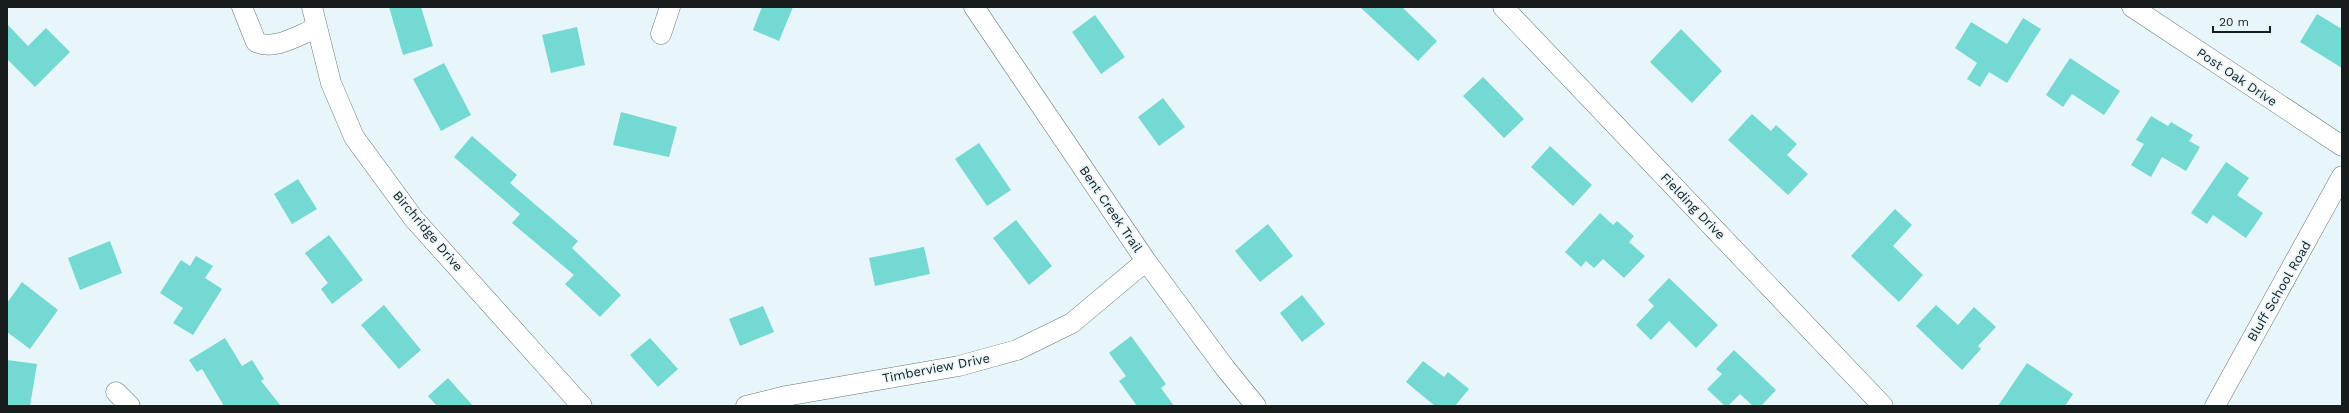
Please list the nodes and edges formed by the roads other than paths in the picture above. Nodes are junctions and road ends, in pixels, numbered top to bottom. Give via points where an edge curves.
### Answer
1 (242, 7) edge
2 (312, 7) edge
3 (670, 7) edge
4 (974, 7) edge
5 (1503, 7) edge
6 (2132, 7) edge
7 (317, 28) junction
8 (661, 34) dead end
9 (2342, 146) edge
10 (2342, 176) edge
11 (1146, 261) junction
12 (582, 406) edge
13 (746, 406) edge
14 (1256, 406) edge
15 (1883, 406) edge
16 (2216, 406) edge

1 - 7 street via 256,42 262,45 271,46
2 - 7 street, Birchridge Drive
3 - 8 street
4 - 11 street, Bent Creek Trail
5 - 15 street, Fielding Drive
6 - 9 street, Post Oak Drive
7 - 12 street, Birchridge Drive via 331,83 354,137 414,219
10 - 16 street, Bluff School Road
11 - 13 street, Timberview Drive via 1072,323 1018,350 959,366 786,396
11 - 14 street, Bent Creek Trail

